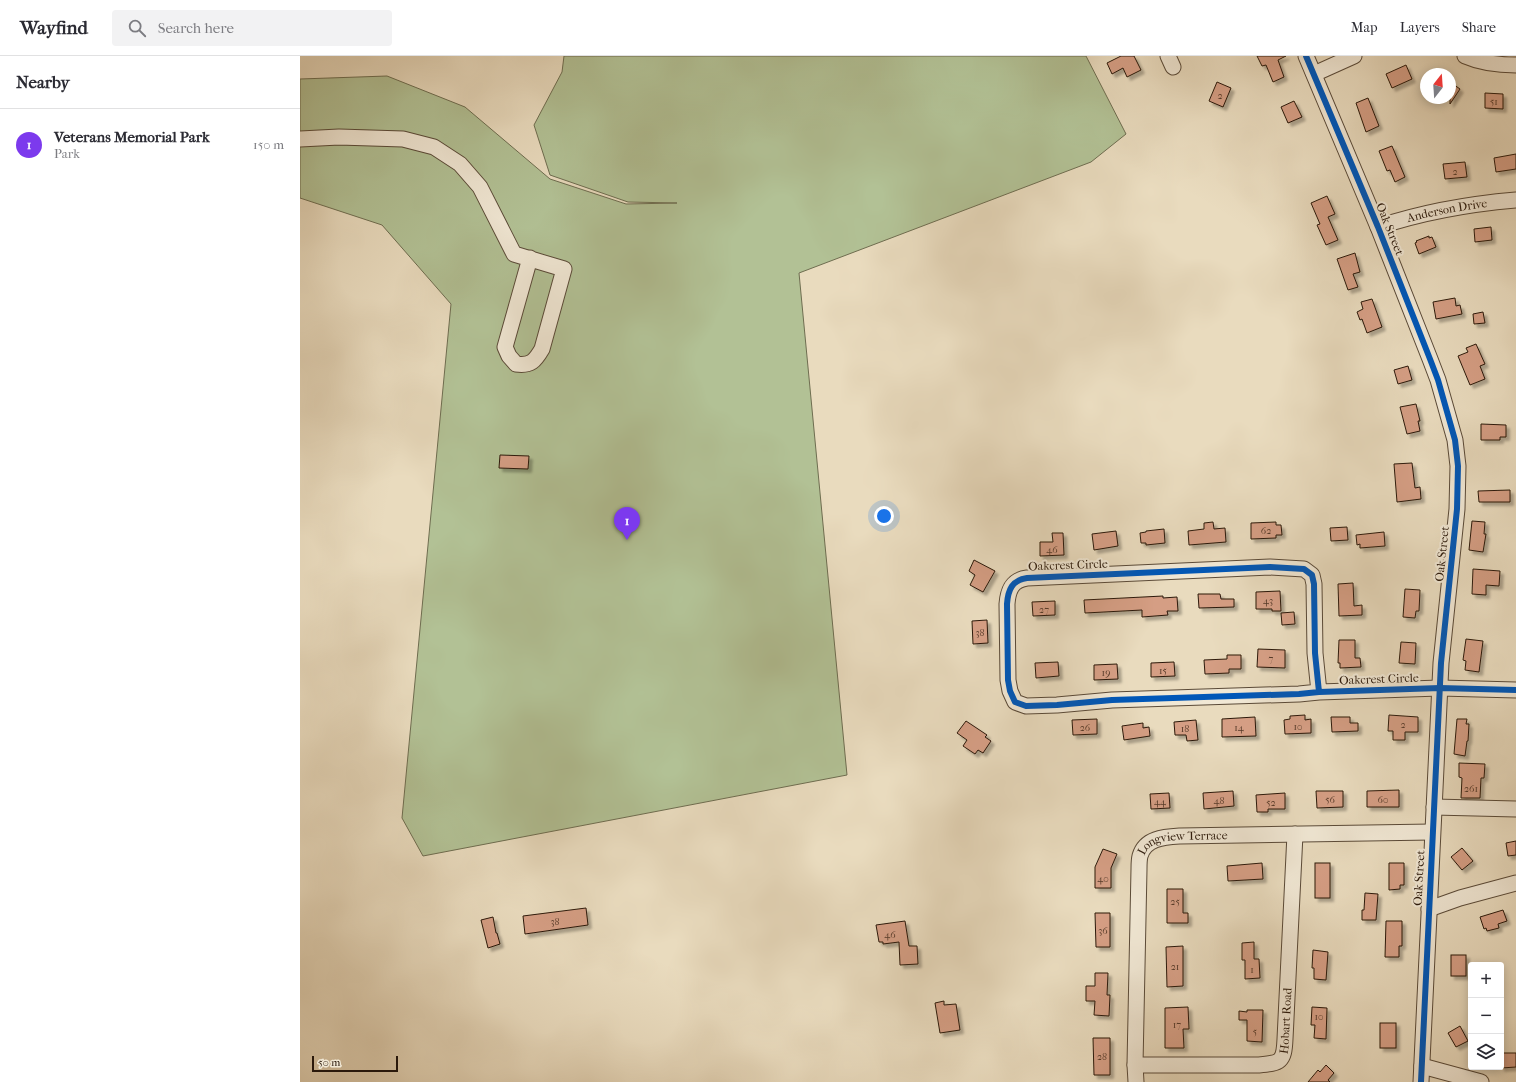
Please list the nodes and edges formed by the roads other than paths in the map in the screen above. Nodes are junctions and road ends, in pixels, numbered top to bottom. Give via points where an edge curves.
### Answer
1 (1306, 56) edge
2 (1354, 56) edge
3 (1465, 56) edge
4 (1516, 65) edge
5 (1314, 74) junction
6 (300, 139) edge
7 (1516, 200) edge
8 (1378, 227) junction
9 (530, 258) junction
10 (1440, 688) junction
11 (1516, 690) edge
12 (1319, 692) junction
13 (1434, 807) junction
14 (1516, 809) edge
15 (1432, 832) junction
16 (1295, 834) junction
17 (1516, 883) edge
18 (1429, 909) junction
19 (1135, 1064) junction
20 (1422, 1066) junction
21 (1136, 1082) edge
22 (1421, 1082) edge
23 (1481, 1082) edge

1 - 5 street, Oak Street
2 - 5 street
3 - 4 street via 1475,61
5 - 8 street, Oak Street
6 - 9 street via 403,139 434,147 460,164 480,187 514,254
7 - 8 street, Anderson Drive via 1447,209 1404,218
8 - 10 street, Oak Street via 1438,380 1455,440 1458,466 1457,509
9 - 9 street via 505,347 516,364 526,365 536,359 542,349 564,269
10 - 11 street, Oakcrest Circle
10 - 12 street, Oakcrest Circle
10 - 13 street, Oak Street
12 - 12 street, Oakcrest Circle via 1026,706 1015,702 1009,686 1008,593 1012,584 1019,579 1027,578 1270,567 1304,569 1312,575 1314,584 1315,653
13 - 14 street
13 - 15 street, Oak Street
15 - 16 street, Longview Terrace
15 - 18 street, Oak Street
16 - 19 street, Longview Terrace via 1165,837 1154,839 1145,846 1140,856 1139,869
16 - 19 street, Hobart Road via 1286,1039 1283,1057 1279,1062 1258,1065
17 - 18 street
18 - 20 street, Oak Street
19 - 21 street, Longview Terrace
20 - 22 street, Oak Street
20 - 23 street

